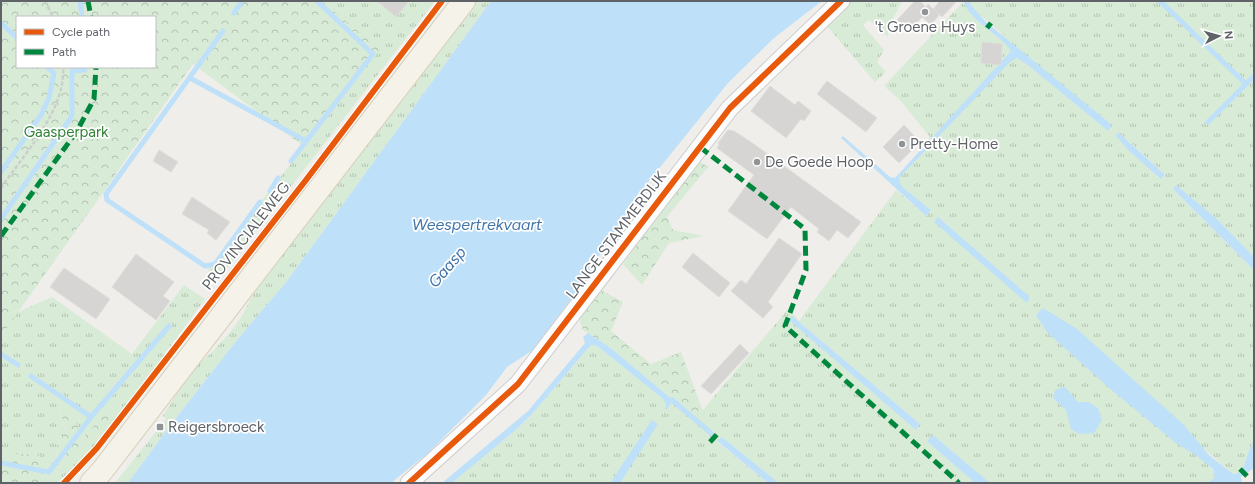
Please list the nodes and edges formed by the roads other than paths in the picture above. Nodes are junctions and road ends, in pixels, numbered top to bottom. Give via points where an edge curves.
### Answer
1 (464, 1) edge
2 (841, 1) edge
3 (96, 479) edge
4 (410, 483) edge

1 - 3 main road, PROVINCIALEWEG
2 - 4 street, LANGE STAMMERDIJK via 730,108 518,384

